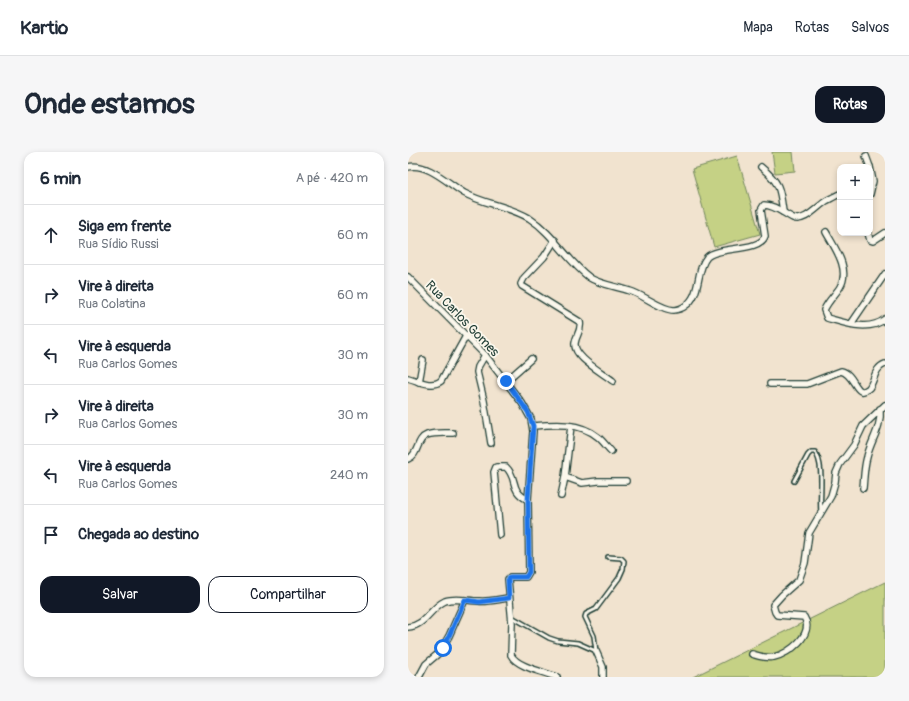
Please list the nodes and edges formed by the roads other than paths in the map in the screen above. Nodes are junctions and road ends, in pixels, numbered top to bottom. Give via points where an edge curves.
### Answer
1 (866, 156) dead end
2 (869, 164) edge
3 (408, 167) edge
4 (761, 167) dead end
5 (837, 196) edge
6 (783, 212) junction
7 (826, 232) dead end
8 (885, 234) edge
9 (869, 236) edge
10 (555, 240) junction
11 (885, 274) edge
12 (408, 277) edge
13 (885, 319) edge
14 (852, 324) junction
15 (466, 336) junction
16 (485, 355) junction
17 (531, 359) dead end
18 (423, 360) dead end
19 (885, 364) edge
20 (408, 378) edge
21 (506, 381) junction
22 (613, 381) dead end
23 (419, 382) junction
24 (770, 384) dead end
25 (885, 405) edge
26 (880, 409) junction
27 (533, 426) junction
28 (571, 426) junction
29 (453, 433) dead end
30 (491, 443) dead end
31 (611, 451) dead end
32 (408, 459) edge
33 (565, 477) junction
34 (626, 481) dead end
35 (794, 481) dead end
36 (863, 488) dead end
37 (561, 496) dead end
38 (528, 500) junction
39 (821, 514) junction
40 (500, 534) dead end
41 (608, 557) dead end
42 (509, 598) junction
43 (465, 600) junction
44 (511, 617) junction
45 (408, 627) edge
46 (596, 651) junction
47 (752, 654) dead end
48 (419, 677) edge
49 (557, 677) edge
50 (603, 677) edge

1 - 2 street
3 - 10 street via 424,168 470,196 523,215
4 - 6 street via 774,178 778,186
5 - 6 street via 800,219 794,219
6 - 10 street via 764,205 761,210 764,240 707,257 692,301 675,310 661,307 631,291 591,279
7 - 14 street via 842,261 844,274 841,286 824,310 825,314 828,318
8 - 9 street via 873,241
10 - 22 street via 521,284 580,322 575,344 577,352
11 - 14 street
12 - 15 street, Rua Carlos Gomes
13 - 14 street via 871,326
15 - 16 street, Rua Carlos Gomes
15 - 23 street via 441,381 437,384
16 - 21 street, Rua Carlos Gomes
16 - 30 street via 477,372
17 - 21 street
18 - 23 street
19 - 24 street via 881,365 869,388 862,391 856,387 847,373 841,371 807,384
20 - 23 street
21 - 27 street, Rua Carlos Gomes via 528,412
25 - 26 street
26 - 36 street via 878,428 867,457
26 - 39 street via 863,426 840,464 831,496
27 - 28 street
27 - 38 street, Rua Carlos Gomes
28 - 31 street via 594,434
28 - 33 street
29 - 32 street via 425,436
33 - 34 street via 582,483
33 - 37 street
35 - 39 lane via 808,455 815,452 819,460
38 - 40 street via 518,494 511,472 506,467 496,467 494,472
38 - 42 street, Rua Carlos Gomes via 529,572 526,577 508,579
39 - 47 street via 812,526 806,563 799,580 773,605 777,615 804,617 806,624 802,638 789,652 773,657
41 - 46 lane via 621,558 624,561 619,578 596,609 585,617 594,636
42 - 43 street via 479,602
42 - 44 street, Rua Carlos Gomes
43 - 45 street via 445,601 421,623
43 - 48 street via 439,653 426,664
44 - 46 lane via 549,638 578,643
44 - 49 street, Rua Carlos Gomes via 513,659 519,664
46 - 50 street via 603,667

